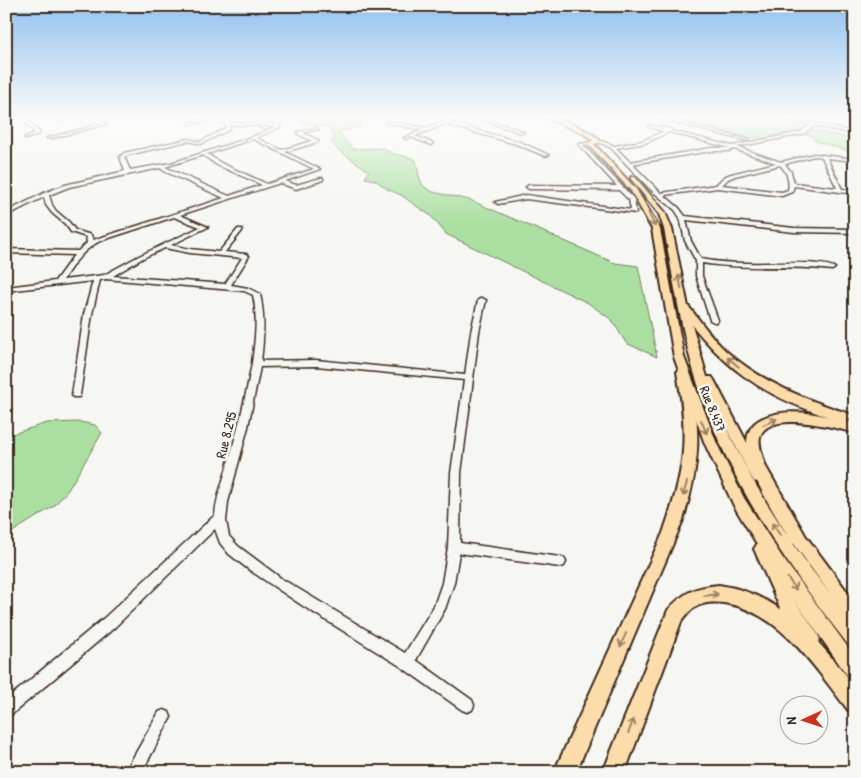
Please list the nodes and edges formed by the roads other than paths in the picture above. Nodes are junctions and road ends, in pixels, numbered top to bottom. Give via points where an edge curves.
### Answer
1 (129, 153) edge
2 (287, 153) edge
3 (543, 153) edge
4 (587, 153) edge
5 (600, 153) edge
6 (608, 153) edge
7 (620, 153) edge
8 (689, 153) edge
9 (751, 153) edge
10 (204, 154) joint
11 (547, 155) dead end
12 (824, 156) junction
13 (855, 160) edge
14 (630, 163) junction
15 (781, 163) junction
16 (161, 166) junction
17 (128, 172) junction
18 (321, 179) dead end
19 (280, 181) junction
20 (792, 184) junction
21 (266, 185) junction
22 (718, 186) junction
23 (529, 187) dead end
24 (620, 188) junction
25 (840, 190) junction
26 (855, 192) edge
27 (46, 194) junction
28 (661, 194) junction
29 (229, 198) junction
30 (498, 202) dead end
31 (6, 214) edge
32 (174, 215) junction
33 (683, 218) junction
34 (240, 230) dead end
35 (855, 232) edge
36 (90, 243) junction
37 (164, 246) junction
38 (6, 251) edge
39 (78, 253) junction
40 (220, 254) junction
41 (699, 261) junction
42 (832, 268) dead end
43 (101, 278) junction
44 (58, 282) junction
45 (227, 286) junction
46 (6, 289) edge
47 (482, 300) dead end
48 (685, 309) junction
49 (714, 320) dead end
50 (697, 359) junction
51 (255, 364) junction
52 (683, 372) junction
53 (469, 378) junction
54 (76, 395) dead end
55 (855, 420) edge
56 (855, 428) edge
57 (739, 502) junction
58 (220, 517) junction
59 (798, 538) junction
60 (454, 547) junction
61 (560, 562) dead end
62 (855, 616) edge
63 (855, 640) edge
64 (407, 662) junction
65 (855, 672) edge
66 (855, 698) edge
67 (855, 703) edge
68 (467, 706) dead end
69 (6, 710) edge
70 (164, 717) dead end
71 (133, 772) edge
72 (564, 772) edge
73 (614, 772) edge

1 - 17 street via 122,158
2 - 19 street via 318,169
3 - 11 street
4 - 24 street
5 -> 52 main road, Rue 8.437 via 634,190 656,229
48 -> 6 main road, Rue 8.437 via 662,214
7 - 14 street
8 - 14 street
9 - 15 street
10 - 16 street
10 - 21 street
12 - 13 street
12 - 15 street via 814,155
12 - 25 street
14 - 28 street
15 - 20 street via 786,167
15 - 22 street via 728,176
16 - 17 street
16 - 29 street
17 - 27 street
18 - 19 street via 296,187
19 - 21 street
20 - 22 street via 790,191 782,194
20 - 25 street
21 - 29 street
22 - 28 street
23 - 24 street
24 - 30 street via 632,200 634,212 526,197
25 - 26 street
27 - 31 street
27 - 36 street via 54,212 73,231 89,236
28 - 33 street
29 - 32 street
32 - 36 street
32 - 37 street via 204,227
33 - 35 street via 794,230
33 - 41 street via 688,241
34 - 40 street
36 - 39 street
37 - 40 street
37 - 43 street
38 - 39 street
39 - 44 street
40 - 45 street via 246,258
41 - 42 street via 804,264
41 - 49 street via 699,276
43 - 44 street, Rue 8.295
43 - 45 street, Rue 8.295
43 - 54 street via 88,314
44 - 46 street, Rue 8.295
45 - 51 street, Rue 8.295 via 256,294 259,329
47 - 53 street
48 - 50 main road, Rue 8.437
55 -> 48 highway via 821,410 771,387 734,364 709,341
50 - 59 main road via 763,486
63 -> 50 main road, Rue 8.437 via 760,506 711,408
51 - 53 street via 316,363
51 - 58 street, Rue 8.295
52 -> 57 main road, Rue 8.437 via 711,444
52 -> 72 highway via 692,423 688,477 680,506 671,533
53 - 60 street via 456,473
59 -> 56 highway via 754,455 753,440 758,427 773,419 792,417
57 -> 65 main road, Rue 8.437
57 - 66 main road via 786,602
58 - 64 street, Rue 8.295 via 224,539 255,567
58 - 69 street via 109,623
59 - 62 main road
60 - 61 street
60 - 64 street via 448,584 439,609
64 - 68 street, Rue 8.295
73 -> 67 highway via 674,616 689,600 711,593 733,595 763,607 799,634
70 - 71 street

